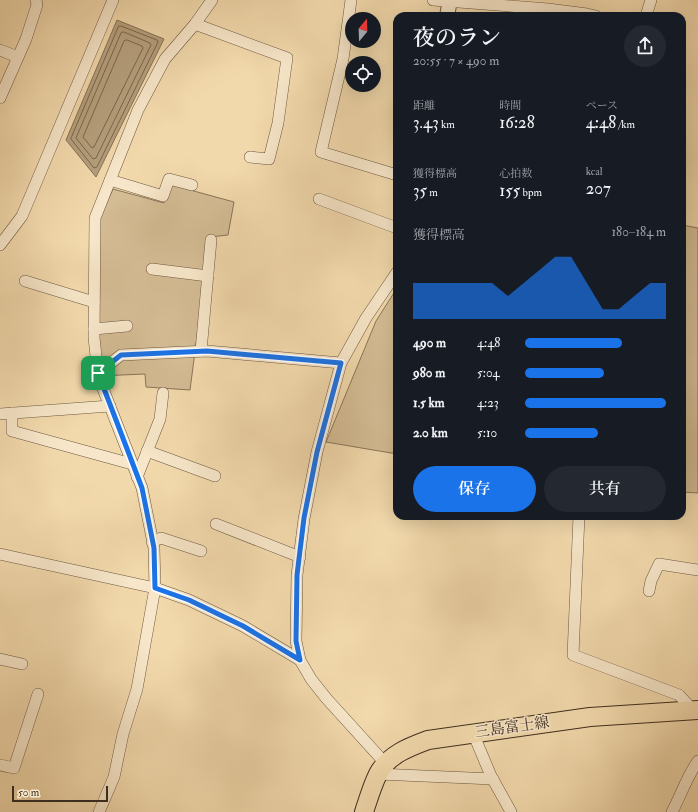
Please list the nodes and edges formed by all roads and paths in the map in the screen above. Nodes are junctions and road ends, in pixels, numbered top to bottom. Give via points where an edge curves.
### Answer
1 (36, 0) edge
2 (113, 0) edge
3 (212, 0) edge
4 (351, 0) edge
5 (433, 0) edge
6 (651, 0) edge
7 (548, 5) edge
8 (449, 6) edge
9 (577, 12) edge
10 (647, 12) edge
11 (195, 24) junction
12 (0, 50) edge
13 (18, 57) junction
14 (0, 98) edge
15 (250, 157) dead end
16 (393, 174) edge
17 (110, 180) junction
18 (192, 185) dead end
19 (319, 199) dead end
20 (393, 227) edge
21 (211, 240) dead end
22 (0, 245) edge
23 (152, 269) dead end
24 (208, 276) junction
25 (393, 278) edge
26 (25, 281) dead end
27 (94, 302) junction
28 (127, 326) dead end
29 (94, 329) junction
30 (201, 352) junction
31 (341, 363) junction
32 (98, 373) junction
33 (163, 393) dead end
34 (110, 406) junction
35 (12, 413) junction
36 (0, 414) edge
37 (147, 451) junction
38 (132, 464) junction
39 (137, 476) junction
40 (216, 476) dead end
41 (579, 520) edge
42 (216, 524) dead end
43 (152, 542) junction
44 (201, 551) dead end
45 (0, 554) edge
46 (300, 557) junction
47 (698, 570) edge
48 (155, 588) junction
49 (649, 591) dead end
50 (0, 659) edge
51 (300, 660) junction
52 (22, 664) dead end
53 (38, 694) dead end
54 (696, 710) edge
55 (473, 733) junction
56 (698, 761) edge
57 (0, 766) edge
58 (381, 769) junction
59 (493, 779) junction
60 (99, 812) edge
61 (364, 812) edge
62 (511, 812) edge
63 (672, 812) edge

1 - 13 street via 37,5
2 - 22 street via 22,216
3 - 11 street
4 - 16 street via 343,59 321,152
5 - 8 street
6 - 10 street
7 - 8 street
7 - 9 street
11 - 15 street via 287,58 278,123 269,159
11 - 17 street via 165,58 138,110
12 - 13 street
13 - 14 street
17 - 18 street via 163,196 169,179
17 - 27 street via 95,218
19 - 20 street
21 - 24 street
23 - 24 street
24 - 30 street
25 - 31 street via 366,318
26 - 27 street
27 - 29 street
28 - 29 street
29 - 32 street
30 - 31 street
30 - 32 street via 121,355
31 - 46 street via 317,452 304,518
32 - 34 street
33 - 37 street via 160,420
34 - 35 street
34 - 38 street
35 - 36 street
35 - 38 street via 12,431
37 - 39 street
37 - 40 street
38 - 39 street
39 - 43 street via 142,488
41 - 54 street via 573,655 679,695
42 - 46 street
43 - 44 street via 161,538
43 - 48 street
45 - 48 street
46 - 51 street via 297,575 296,641
47 - 49 street via 659,564
48 - 51 street via 189,600 243,626
48 - 60 street via 137,689 123,734 114,777
50 - 52 street
51 - 58 street via 311,679
53 - 57 street via 14,768
54 - 55 main road, 三島富士線 via 590,717
55 - 58 main road, 三島富士線 via 428,740 408,747
55 - 59 street
56 - 63 street
58 - 59 street
58 - 61 main road
59 - 62 street

